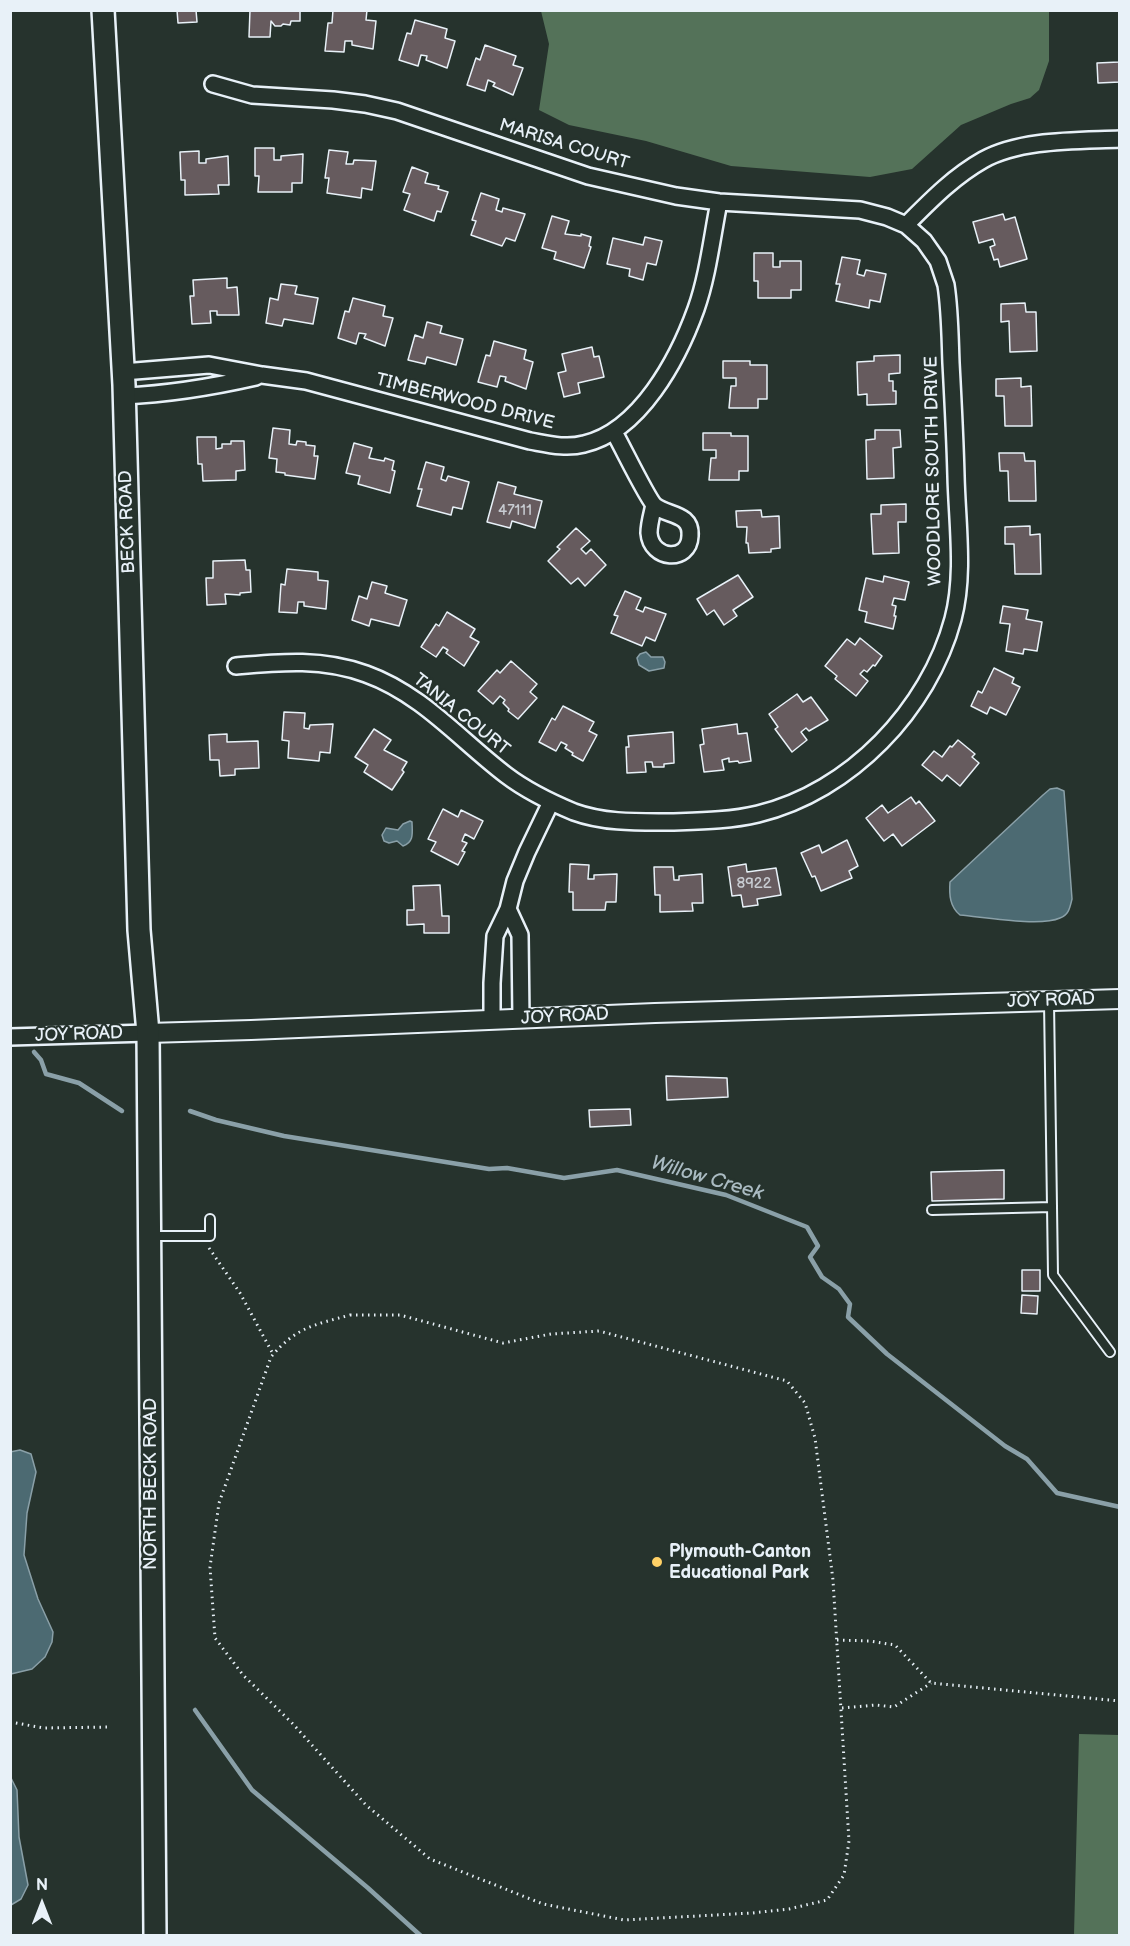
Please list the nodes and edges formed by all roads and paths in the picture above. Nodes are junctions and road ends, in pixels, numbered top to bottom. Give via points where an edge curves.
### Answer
1 (103, 10) edge
2 (213, 84) dead end
3 (1119, 139) edge
4 (719, 202) junction
5 (906, 225) junction
6 (123, 372) junction
7 (262, 375) junction
8 (124, 396) junction
9 (614, 432) junction
10 (654, 505) dead end
11 (236, 666) dead end
12 (550, 802) junction
13 (508, 909) junction
14 (1119, 999) edge
15 (1049, 1002) junction
16 (521, 1019) junction
17 (492, 1020) junction
18 (148, 1033) junction
19 (10, 1037) edge
20 (1052, 1207) junction
21 (932, 1210) dead end
22 (210, 1219) dead end
23 (150, 1236) junction
24 (200, 1236) junction
25 (1110, 1352) dead end
26 (273, 1354) junction
27 (837, 1640) junction
28 (931, 1683) junction
29 (1119, 1701) edge
30 (842, 1708) junction
31 (10, 1722) edge
32 (110, 1727) dead end
33 (154, 1935) edge

1 - 6 main road, BECK ROAD
2 - 4 street, MARISA COURT via 252,95 365,104 424,119 588,176
3 - 5 street via 1053,141 985,159 947,185
4 - 5 street, MARISA COURT via 860,210
4 - 9 street, TIMBERWOOD DRIVE via 703,282 684,337 657,385 628,422
5 - 12 street, WOODLORE SOUTH DRIVE via 934,254 946,285 955,447 959,576 954,616 941,655 922,689 883,738 853,766 811,794 760,814 733,819 627,821 578,813
6 - 7 street, TIMBERWOOD DRIVE via 209,364
6 - 8 main road, BECK ROAD
7 - 8 street, TIMBERWOOD DRIVE via 215,387
7 - 9 street, TIMBERWOOD DRIVE via 306,381 530,441 582,445
8 - 18 main road, BECK ROAD via 139,930
9 - 10 street
11 - 12 street, TANIA COURT via 294,661 346,668 376,678 402,691 507,776
12 - 13 street via 515,881
13 - 16 street via 520,936
13 - 17 street via 495,936
14 - 15 street, JOY ROAD
15 - 16 street, JOY ROAD
15 - 20 lane
16 - 17 street, JOY ROAD
17 - 18 street, JOY ROAD
18 - 19 street, JOY ROAD
18 - 23 main road, NORTH BECK ROAD
20 - 21 lane
20 - 25 lane via 1053,1275
22 - 24 lane via 210,1236
23 - 24 lane
23 - 33 main road, NORTH BECK ROAD
24 - 26 path via 240,1293
26 - 27 path via 285,1340 303,1329 350,1315 400,1315 503,1342 599,1331 787,1381 805,1403 815,1438
26 - 30 path via 219,1503 210,1567 215,1638 243,1675 294,1724 366,1805 430,1859 543,1904 624,1920 789,1910 827,1900 844,1875 849,1841
27 - 28 path via 895,1645
27 - 30 path
28 - 29 path
28 - 30 path via 894,1707
31 - 32 path via 44,1728

